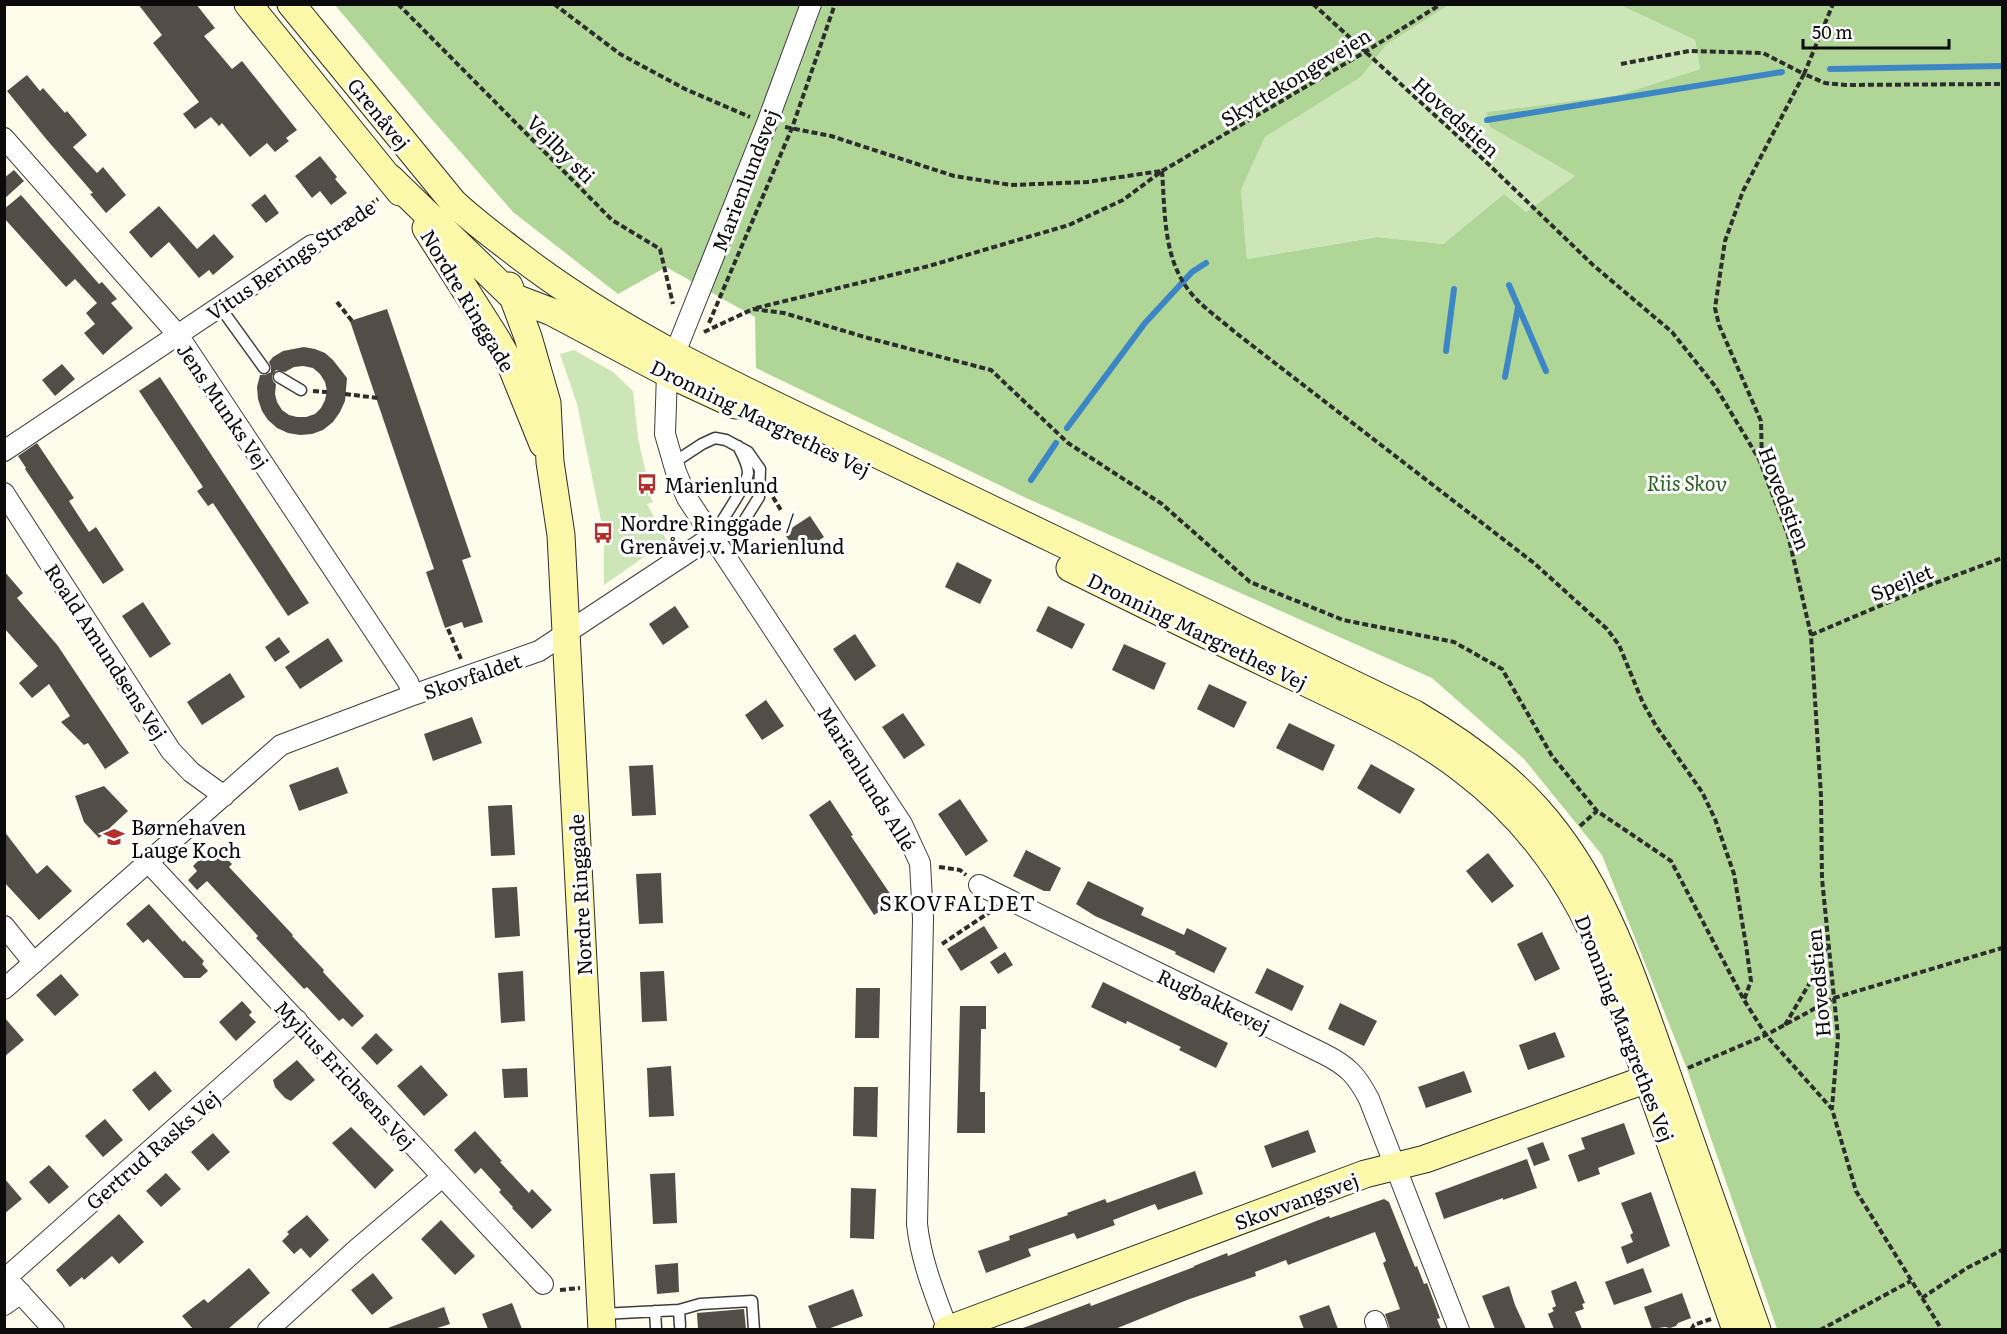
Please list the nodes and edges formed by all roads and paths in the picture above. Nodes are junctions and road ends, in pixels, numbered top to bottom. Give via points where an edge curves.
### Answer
1 (248, 4) edge
2 (291, 4) edge
3 (398, 4) edge
4 (554, 4) edge
5 (811, 4) edge
6 (836, 4) edge
7 (1313, 4) edge
8 (1441, 4) edge
9 (1833, 4) edge
10 (1365, 52) junction
11 (1621, 64) dead end
12 (1804, 74) junction
13 (2002, 84) edge
14 (763, 121) junction
15 (792, 128) junction
16 (4, 138) edge
17 (1162, 171) junction
18 (393, 182) junction
19 (472, 220) junction
20 (312, 245) joint
21 (513, 297) junction
22 (337, 302) dead end
23 (220, 307) junction
24 (753, 309) junction
25 (552, 312) junction
26 (675, 312) dead end
27 (352, 321) dead end
28 (178, 335) junction
29 (528, 337) junction
30 (671, 364) junction
31 (264, 368) dead end
32 (279, 377) dead end
33 (301, 390) dead end
34 (345, 394) dead end
35 (378, 398) dead end
36 (738, 446) junction
37 (4, 451) edge
38 (550, 462) junction
39 (674, 463) junction
40 (1762, 469) junction
41 (4, 493) edge
42 (771, 494) dead end
43 (782, 512) dead end
44 (713, 536) junction
45 (2002, 558) edge
46 (448, 629) dead end
47 (565, 634) junction
48 (1811, 635) junction
49 (468, 676) junction
50 (413, 695) junction
51 (224, 796) junction
52 (149, 863) junction
53 (920, 863) junction
54 (979, 885) joint
55 (1008, 899) junction
56 (4, 926) edge
57 (1828, 942) junction
58 (2002, 948) edge
59 (922, 957) junction
60 (34, 963) junction
61 (4, 989) edge
62 (1834, 998) junction
63 (1744, 1000) junction
64 (297, 1020) junction
65 (1784, 1025) junction
66 (1766, 1035) junction
67 (1687, 1069) dead end
68 (1647, 1079) junction
69 (1832, 1109) junction
70 (1395, 1167) junction
71 (442, 1177) junction
72 (2002, 1250) edge
73 (6, 1276) edge
74 (1911, 1281) junction
75 (543, 1284) joint
76 (600, 1286) junction
77 (21, 1293) junction
78 (1922, 1298) junction
79 (4, 1305) edge
80 (680, 1310) junction
81 (655, 1311) junction
82 (602, 1322) edge
83 (680, 1326) dead end
84 (656, 1328) dead end
85 (54, 1329) edge
86 (268, 1329) edge
87 (754, 1329) edge
88 (947, 1329) edge
89 (1459, 1329) edge
90 (1736, 1329) edge
91 (1757, 1329) edge
92 (1820, 1329) edge
93 (1942, 1329) edge

1 - 18 street, Grenåvej
2 - 19 street, Grenåvej via 453,202
3 - 26 path, Vejlby sti via 612,219 660,249
4 - 14 path via 620,54 685,89
5 - 14 street, Marienlundsvej
6 - 15 path
7 - 10 path, Hovedstien
8 - 10 path, Skyttekongevejen
9 - 12 path
10 - 17 path, Skyttekongevejen
10 - 40 path, Hovedstien via 1484,159 1593,265 1672,332 1715,386
11 - 12 path via 1689,51 1763,53
12 - 13 path via 1825,83 1845,85
12 - 40 path via 1743,191 1725,241 1715,308 1761,421
14 - 15 path
14 - 30 street, Marienlundsvej
15 - 17 path via 831,136 954,176 1011,185 1087,182
15 - 24 path, Skyttekongevejen via 712,319 701,333
16 - 28 street, Jens Munks Vej
17 - 24 path, Skyttekongevejen via 1123,200 1069,225 929,266
17 - 63 path via 1169,246 1185,285 1201,302 1534,563 1607,629 1619,645 1656,726 1702,792 1715,819 1734,874 1746,945 1751,981
18 - 20 path, Vitus Berings Stræde
18 - 21 street, Dronning Margrethes Vej
18 - 38 street, Nordre Ringgade via 497,340
19 - 21 street, Nordre Ringgade via 489,243
19 - 30 street, Dronning Margrethes Vej via 541,273 638,335
20 - 23 street, Vitus Berings Stræde
21 - 25 street, Dronning Margrethes Vej
21 - 29 street, Nordre Ringgade
22 - 27 path
23 - 28 street, Vitus Berings Stræde
23 - 31 lane
24 - 63 path via 784,313 991,370 1068,443 1162,504 1250,582 1343,620 1454,642 1502,669 1552,756 1597,811 1671,861
25 - 29 street via 539,315 531,323
25 - 30 street, Dronning Margrethes Vej
28 - 37 street, Vitus Berings Stræde
28 - 50 street, Jens Munks Vej
29 - 38 street, Nordre Ringgade via 547,403
30 - 39 street, Marienlunds Allé via 665,434
30 - 68 street, Dronning Margrethes Vej via 803,437 1405,732 1464,770 1521,822 1582,910
30 - 91 street, Dronning Margrethes Vej via 830,432 1415,714 1477,754 1510,782 1563,842 1600,901 1631,973
32 - 33 lane
34 - 35 path
36 - 39 lane via 715,438
36 - 44 lane via 748,474
36 - 44 lane via 748,452 760,469 759,497 739,529 730,536
38 - 47 street, Nordre Ringgade via 561,536
39 - 44 street, Marienlunds Allé via 687,498
40 - 48 path, Hovedstien via 1788,535
41 - 51 street, Roald Amundsens Vej via 171,751 191,772
42 - 43 path
44 - 47 street, Skovfaldet
44 - 53 street, Marienlunds Allé via 902,824
45 - 48 path, Spejlet
46 - 49 path
47 - 49 street, Skovfaldet via 539,651
47 - 76 street, Nordre Ringgade
48 - 57 path, Hovedstien
49 - 50 street, Skovfaldet
50 - 51 street, Skovfaldet via 281,745
51 - 52 street, Skovfaldet
52 - 60 street, Skovfaldet
52 - 64 street, Mylius Erichsens Vej
53 - 54 path via 960,870
53 - 59 street, Marienlunds Allé
54 - 55 street, Rugbakkevej
55 - 59 path
55 - 70 street, Rugbakkevej via 1339,1062 1362,1085
56 - 60 street
57 - 62 path, Hovedstien
57 - 65 path via 1812,979
58 - 62 path
59 - 88 street, Marienlunds Allé via 917,1224 925,1267
60 - 61 street, Skovfaldet
62 - 65 path
62 - 69 path, Hovedstien via 1838,1037
63 - 66 path
64 - 71 street, Mylius Erichsens Vej
64 - 73 street, Gertrud Rasks Vej
65 - 66 path
66 - 67 path
66 - 69 path
68 - 70 street, Skovvangsvej
68 - 90 street, Dronning Margrethes Vej
69 - 74 path via 1856,1191
70 - 88 street, Skovvangsvej via 1365,1174
70 - 89 street, Rugbakkevej
71 - 75 street, Mylius Erichsens Vej
71 - 86 street
72 - 78 path
73 - 77 street
74 - 78 path
74 - 92 path
75 - 76 path via 557,1291
76 - 82 street, Nordre Ringgade
77 - 79 street
77 - 85 street
78 - 93 path
80 - 81 lane
80 - 83 lane
80 - 87 lane via 700,1304 752,1301
81 - 82 lane
81 - 84 lane

